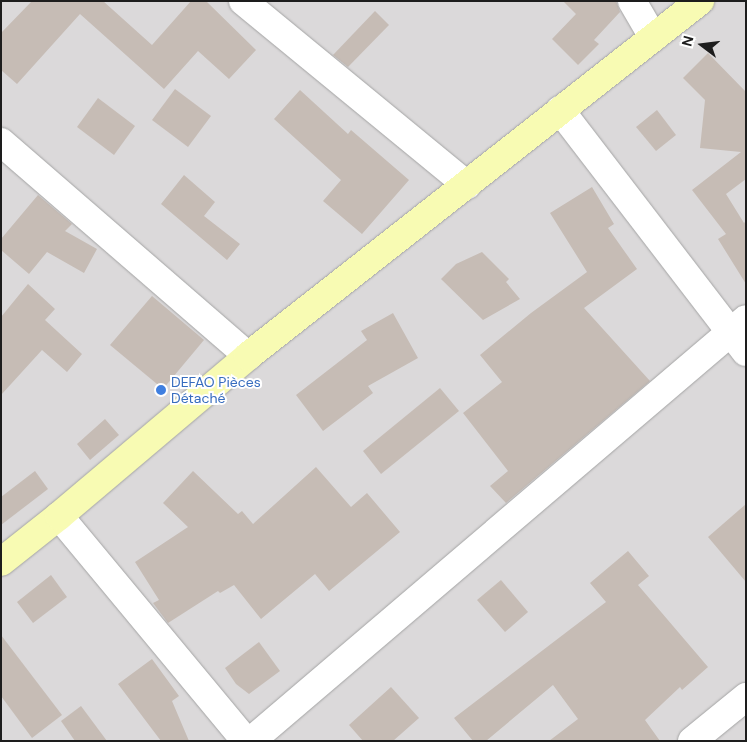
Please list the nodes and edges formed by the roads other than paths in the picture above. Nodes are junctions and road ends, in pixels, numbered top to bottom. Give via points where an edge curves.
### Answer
1 (243, 1) edge
2 (632, 1) edge
3 (700, 1) edge
4 (653, 37) junction
5 (560, 110) junction
6 (1, 142) edge
7 (467, 185) junction
8 (740, 335) edge
9 (248, 356) junction
10 (59, 516) junction
11 (1, 562) edge
12 (746, 697) edge
13 (246, 741) edge
14 (251, 741) edge
15 (692, 741) edge

1 - 7 street
2 - 4 street
3 - 4 street
4 - 5 street
5 - 7 street
5 - 8 street
6 - 9 street
7 - 9 street
8 - 14 street
9 - 10 street
10 - 11 street
10 - 13 street
12 - 15 street

